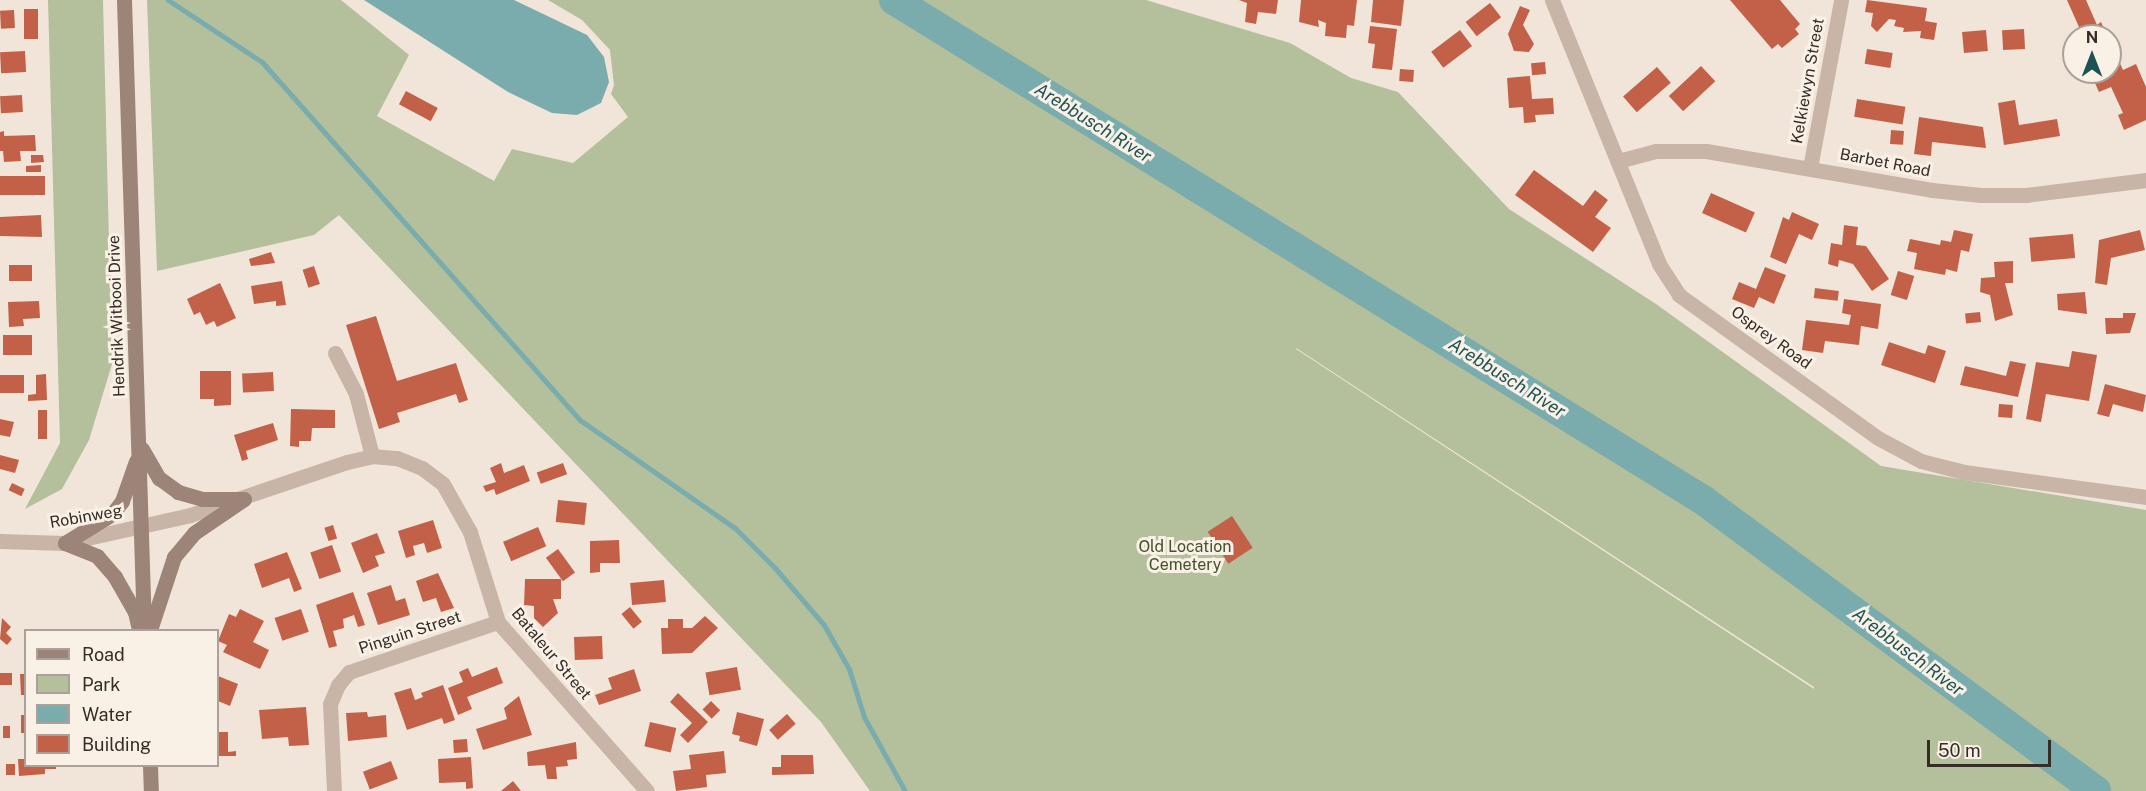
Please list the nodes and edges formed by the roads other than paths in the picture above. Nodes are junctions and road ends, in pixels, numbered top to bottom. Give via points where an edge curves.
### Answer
1 (124, 0) edge
2 (1552, 0) edge
3 (1841, 0) edge
4 (1618, 161) junction
5 (1810, 168) junction
6 (2146, 180) edge
7 (335, 352) dead end
8 (140, 447) junction
9 (372, 456) junction
10 (2146, 497) edge
11 (244, 499) junction
12 (142, 525) junction
13 (0, 541) edge
14 (65, 543) junction
15 (498, 622) junction
16 (142, 629) edge
17 (142, 629) edge
18 (150, 629) edge
19 (150, 767) edge
20 (151, 791) edge
21 (334, 791) edge
22 (647, 791) edge

1 - 8 main road, Hendrik Witbooi Drive
2 - 4 street, Osprey Road
3 - 5 street, Kelkiewyn Street
4 - 5 street, Barbet Road via 1656,151 1679,150
4 - 10 street, Osprey Road via 1659,264 1679,295 1894,447 1921,461 1964,472
5 - 6 street, Barbet Road via 1981,195 2026,195
7 - 9 street via 356,394
8 - 11 main road via 159,478 178,492 202,499
8 - 12 main road, Hendrik Witbooi Drive
8 - 14 main road via 126,491 112,514
9 - 11 street, Bataleur Street
9 - 15 street, Bataleur Street via 397,458 422,468 443,484 470,532
11 - 12 street, Bataleur Street
11 - 18 main road via 194,533 174,557
12 - 14 street, Robinweg
12 - 16 main road, Hendrik Witbooi Drive
13 - 14 street, Robinweg
14 - 17 main road via 97,556 115,577
15 - 21 street, Pinguin Street via 349,672 330,704
15 - 22 street, Bataleur Street
19 - 20 main road

